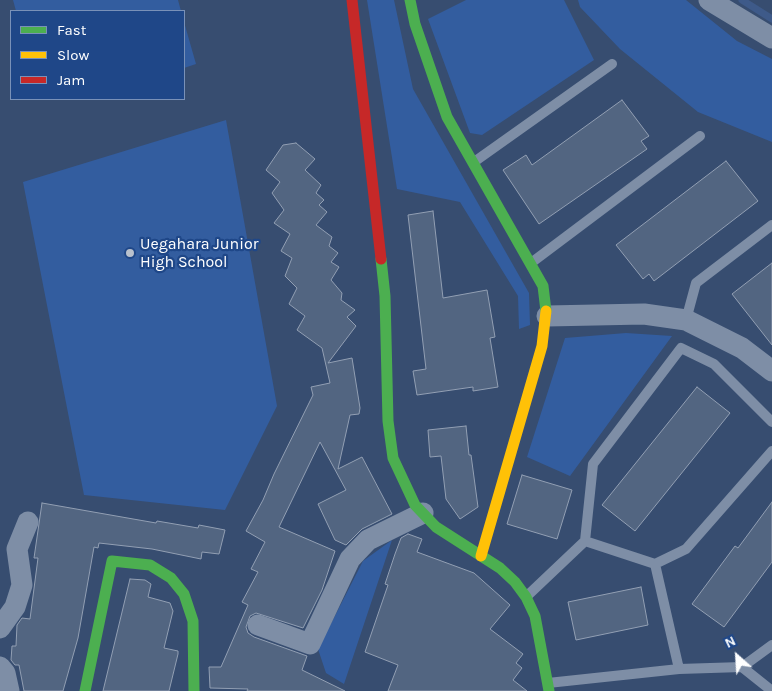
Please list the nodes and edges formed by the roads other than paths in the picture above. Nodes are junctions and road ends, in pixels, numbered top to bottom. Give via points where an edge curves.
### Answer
1 (352, 0) edge
2 (410, 0) edge
3 (709, 0) edge
4 (772, 38) edge
5 (612, 64) dead end
6 (700, 136) dead end
7 (473, 162) junction
8 (772, 225) edge
9 (530, 264) junction
10 (548, 316) junction
11 (686, 320) junction
12 (770, 366) edge
13 (772, 422) edge
14 (772, 451) edge
15 (423, 513) junction
16 (28, 522) dead end
17 (585, 541) junction
18 (481, 556) junction
19 (655, 564) junction
20 (526, 597) junction
21 (258, 625) dead end
22 (0, 628) edge
23 (772, 646) edge
24 (0, 667) edge
25 (742, 667) junction
26 (679, 668) junction
27 (545, 688) edge
28 (9, 691) edge
29 (85, 691) edge
30 (194, 691) edge
31 (772, 691) edge

1 - 15 street via 385,296 388,421 393,458 414,505
2 - 7 street via 447,117
3 - 4 street
5 - 7 lane
6 - 9 lane
7 - 9 street
8 - 11 lane via 696,283
9 - 10 street via 543,286
10 - 11 street via 644,314
10 - 18 street
11 - 12 street
13 - 17 lane via 714,364 681,348 593,464
14 - 19 lane via 686,549
15 - 18 street via 436,527
15 - 21 street via 368,540 350,559 310,644
16 - 22 street via 17,549 22,585 15,607
17 - 19 lane
17 - 20 lane
18 - 20 street via 500,568
19 - 26 lane
20 - 27 street via 535,616
23 - 25 lane
24 - 28 street via 5,673
25 - 26 lane
25 - 31 lane
26 - 27 lane
29 - 30 street via 112,561 150,566 171,578 184,594 193,621

